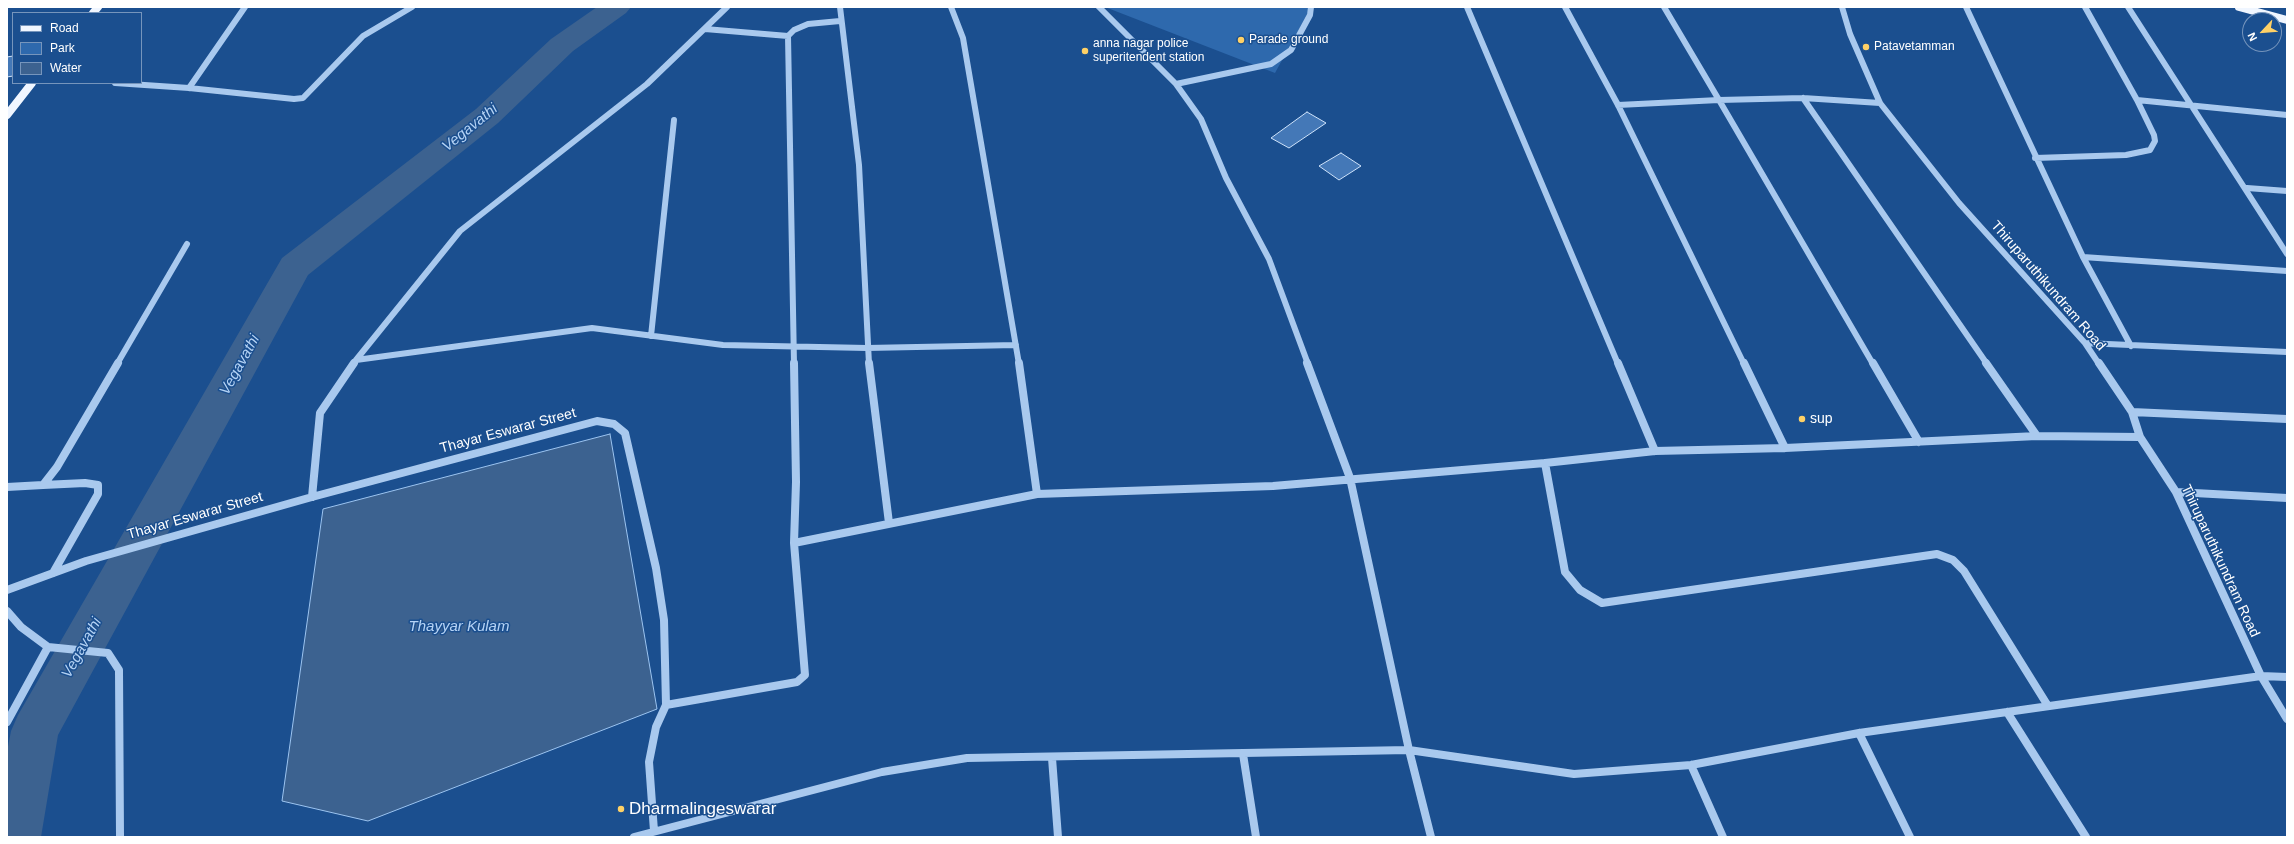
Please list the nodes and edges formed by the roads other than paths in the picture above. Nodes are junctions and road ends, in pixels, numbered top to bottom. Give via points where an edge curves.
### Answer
1 (245, 7) edge
2 (412, 7) edge
3 (727, 7) edge
4 (840, 7) edge
5 (951, 7) edge
6 (1099, 7) edge
7 (1311, 7) edge
8 (1467, 7) edge
9 (1565, 7) edge
10 (1664, 7) edge
11 (1842, 7) edge
12 (1966, 7) edge
13 (2085, 7) edge
14 (2128, 7) edge
15 (2239, 7) edge
16 (2287, 20) edge
17 (840, 21) junction
18 (704, 29) junction
19 (788, 36) junction
20 (31, 84) edge
21 (130, 84) edge
22 (1176, 84) junction
23 (189, 88) junction
24 (1803, 98) junction
25 (1719, 100) junction
26 (2137, 100) junction
27 (1880, 103) junction
28 (2191, 104) junction
29 (1618, 105) junction
30 (7, 115) edge
31 (2285, 115) edge
32 (674, 120) dead end
33 (2287, 120) edge
34 (2035, 158) junction
35 (2247, 188) junction
36 (2287, 192) edge
37 (187, 244) dead end
38 (2287, 254) edge
39 (2083, 257) junction
40 (2287, 271) edge
41 (651, 336) junction
42 (2085, 343) junction
43 (1016, 345) junction
44 (793, 346) junction
45 (2131, 346) junction
46 (867, 348) junction
47 (2287, 352) edge
48 (356, 360) junction
49 (2132, 412) junction
50 (2287, 419) edge
51 (2037, 436) junction
52 (2140, 437) junction
53 (1919, 442) junction
54 (1785, 448) junction
55 (1655, 451) junction
56 (1544, 463) junction
57 (1350, 478) junction
58 (43, 486) junction
59 (7, 487) edge
60 (2176, 492) junction
61 (1037, 494) junction
62 (312, 497) junction
63 (2287, 498) edge
64 (889, 523) junction
65 (794, 543) junction
66 (53, 573) junction
67 (7, 590) edge
68 (7, 611) edge
69 (48, 647) junction
70 (2261, 676) junction
71 (2287, 677) edge
72 (666, 705) junction
73 (2048, 706) junction
74 (2007, 712) junction
75 (2287, 719) edge
76 (7, 722) edge
77 (1859, 733) junction
78 (1409, 750) junction
79 (1243, 754) junction
80 (1052, 758) junction
81 (1690, 765) junction
82 (654, 831) junction
83 (120, 837) edge
84 (634, 837) edge
85 (1058, 837) edge
86 (1256, 837) edge
87 (1431, 837) edge
88 (1723, 837) edge
89 (1910, 837) edge
90 (2086, 837) edge

1 - 23 street
2 - 23 street via 362,36 303,98 294,100
3 - 18 street
4 - 17 street
5 - 43 street via 963,38
6 - 22 street
7 - 22 street via 1310,15 1291,50 1272,64
8 - 55 street
9 - 29 street
10 - 25 street
11 - 27 street, Thiruparuthikundram Road via 1850,34
12 - 34 street
13 - 26 street
14 - 28 street
15 - 16 main road
17 - 19 street via 808,24 794,30
17 - 46 street via 859,165
18 - 19 street
18 - 48 street via 647,84 460,231
19 - 44 street
20 - 30 main road
21 - 23 street
22 - 57 street via 1201,119 1226,178 1269,259
24 - 25 street
24 - 27 street
24 - 51 street
25 - 29 street
25 - 53 street
26 - 28 street
26 - 34 street via 2154,135 2155,141 2150,150 2126,154
27 - 42 street, Thiruparuthikundram Road via 1959,203
28 - 31 street
28 - 35 street
29 - 54 street
31 - 33 street
32 - 41 street
34 - 39 street
35 - 36 street
35 - 38 street
37 - 58 street via 57,467
39 - 40 street
39 - 45 street
41 - 44 street via 723,345
41 - 48 street via 592,328
42 - 45 street
42 - 49 street, Thiruparuthikundram Road
43 - 46 street
43 - 61 street
44 - 46 street
44 - 65 street via 796,482
45 - 47 street
46 - 64 street
48 - 62 street via 320,413
49 - 50 street
49 - 52 street, Thiruparuthikundram Road
51 - 52 street
51 - 53 street
52 - 60 street, Thiruparuthikundram Road
53 - 54 street
54 - 55 street
55 - 56 street
56 - 57 street
56 - 73 street via 1565,572 1580,590 1602,603 1937,554 1953,560 1964,571
57 - 61 street via 1273,486
57 - 78 street
58 - 59 street
58 - 66 street via 85,483 98,485 98,494
60 - 63 street
60 - 70 street, Thiruparuthikundram Road
61 - 64 street
62 - 66 street, Thayar Eswarar Street via 86,561
62 - 72 street, Thayar Eswarar Street via 597,421 614,424 625,433 656,568 664,620
64 - 65 street
65 - 72 street via 805,675 797,682
66 - 67 street, Thayar Eswarar Street
68 - 69 street via 21,627
69 - 76 street
69 - 83 street via 108,653 119,670
70 - 71 street
70 - 73 street
70 - 75 street, Thiruparuthikundram Road
72 - 82 street, Thayar Eswarar Street via 656,727 649,762
73 - 74 street
74 - 77 street
74 - 90 street
77 - 81 street
77 - 89 street
78 - 79 street
78 - 81 street via 1574,774
78 - 87 street
79 - 80 street
79 - 86 street
80 - 82 street via 967,758 882,772
80 - 85 street
81 - 88 street
82 - 84 street

